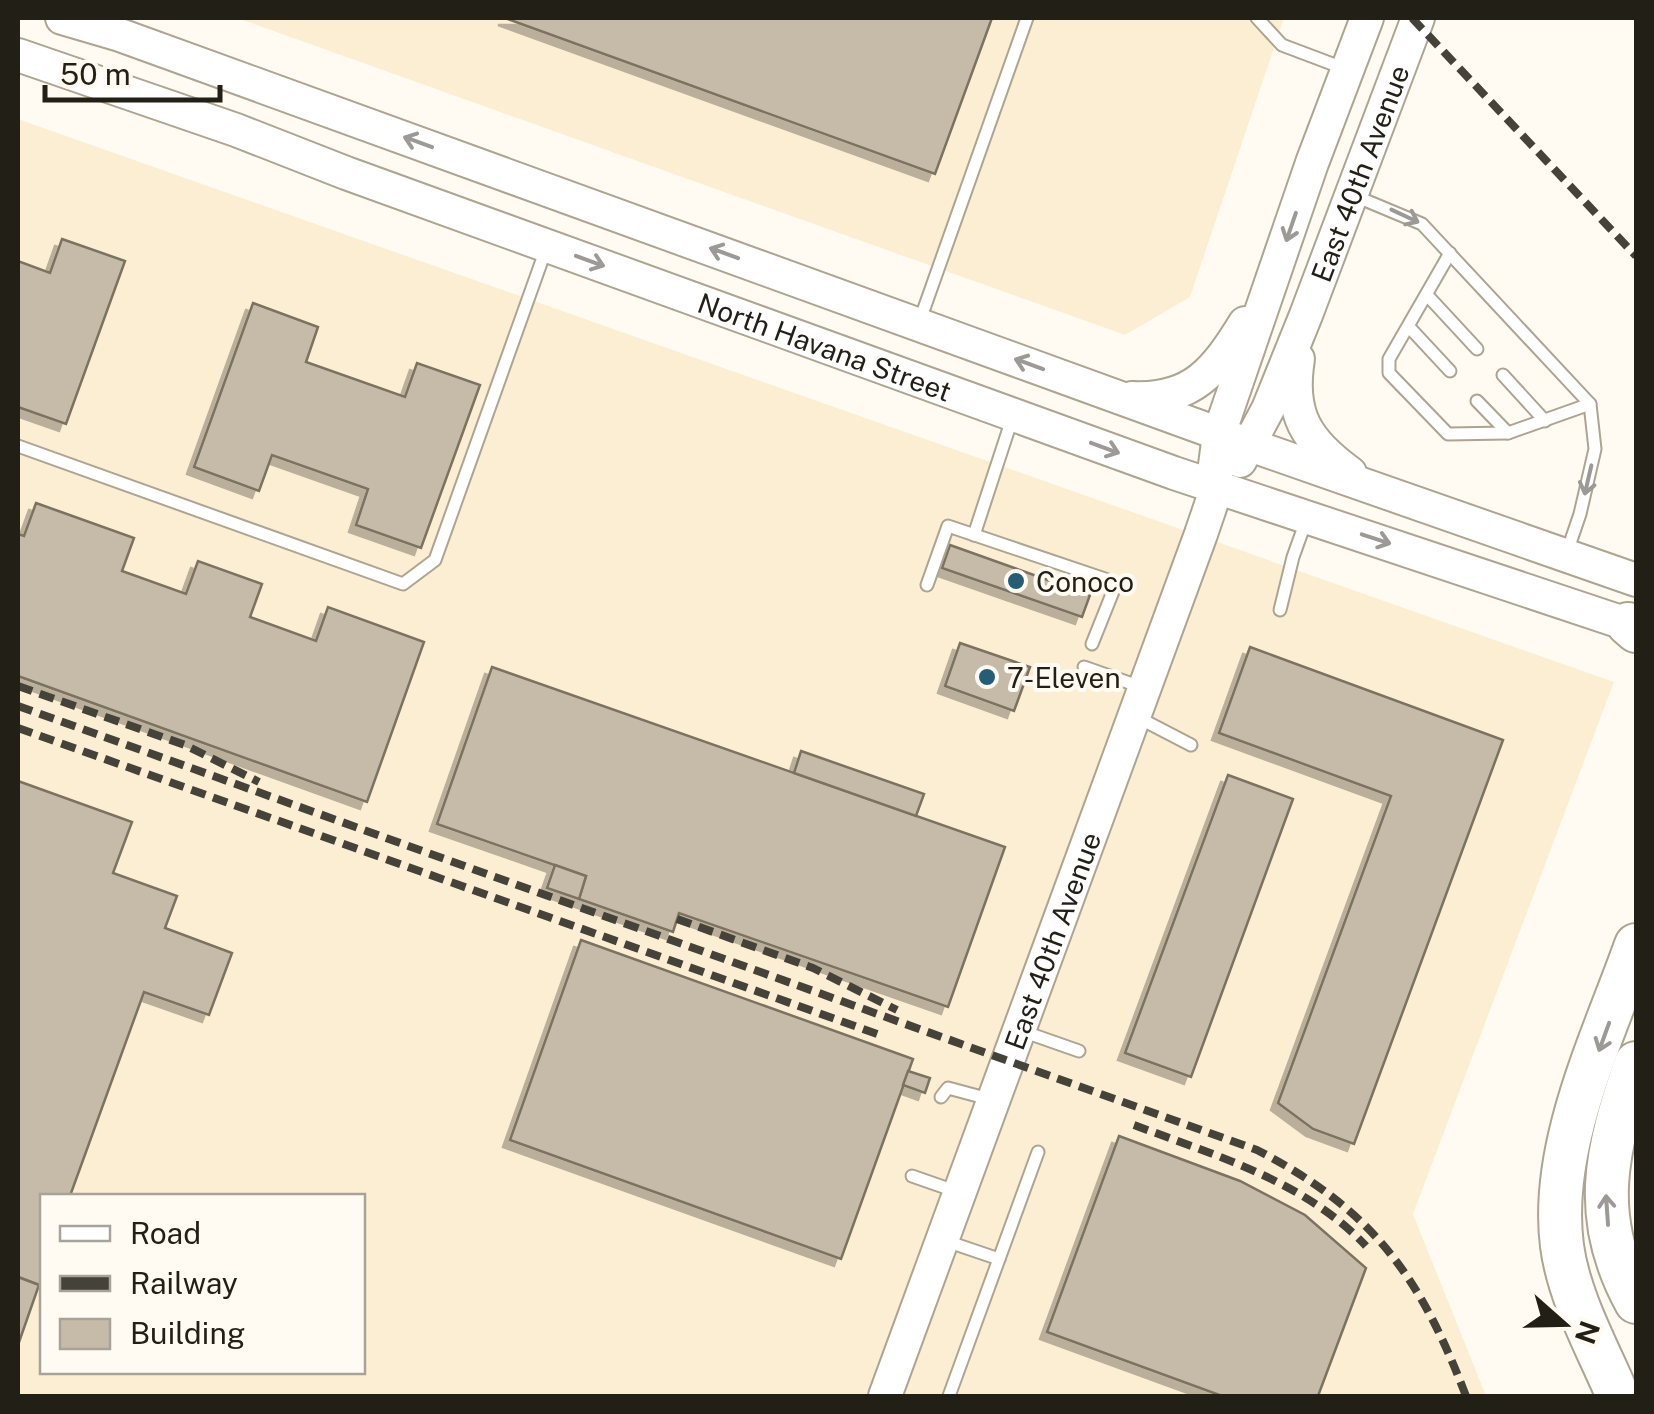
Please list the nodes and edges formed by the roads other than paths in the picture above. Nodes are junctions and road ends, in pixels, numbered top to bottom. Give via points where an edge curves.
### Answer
1 (62, 18) edge
2 (1027, 18) edge
3 (1257, 18) edge
4 (1367, 18) edge
5 (1418, 18) edge
6 (18, 55) edge
7 (1347, 70) junction
8 (1351, 194) junction
9 (548, 245) junction
10 (1450, 253) junction
11 (1272, 281) junction
12 (1427, 295) junction
13 (1306, 315) junction
14 (919, 324) junction
15 (1410, 328) junction
16 (1477, 349) dead end
17 (1450, 371) dead end
18 (1502, 376) dead end
19 (1121, 398) junction
20 (1477, 400) dead end
21 (1590, 404) junction
22 (1014, 415) junction
23 (1546, 421) junction
24 (1508, 433) junction
25 (1235, 440) junction
26 (18, 446) edge
27 (1217, 487) junction
28 (1382, 492) junction
29 (1308, 516) junction
30 (974, 535) junction
31 (1566, 554) junction
32 (1636, 580) edge
33 (927, 585) dead end
34 (1280, 610) dead end
35 (1634, 627) edge
36 (1092, 644) dead end
37 (1084, 667) dead end
38 (1140, 702) junction
39 (1191, 745) dead end
40 (1636, 945) edge
41 (1018, 1030) junction
42 (1079, 1051) dead end
43 (1636, 1062) edge
44 (941, 1097) dead end
45 (993, 1100) junction
46 (1038, 1152) dead end
47 (912, 1176) dead end
48 (959, 1192) junction
49 (942, 1239) junction
50 (999, 1259) junction
51 (1636, 1302) edge
52 (885, 1396) edge
53 (949, 1396) edge
54 (1618, 1396) edge

14 -> 1 main road, North Havana Street
2 - 14 lane
3 - 7 lane via 1282,45
4 - 7 main road, East 40th Avenue
5 - 8 main road, East 40th Avenue
6 - 9 main road, North Havana Street
7 -> 11 main road, East 40th Avenue
8 -> 10 lane via 1422,224
8 - 13 main road, East 40th Avenue
9 -> 22 main road, North Havana Street
9 - 26 lane via 436,560 404,584
10 - 12 lane
10 - 21 lane
11 - 19 main road via 1204,378 1177,394
11 - 25 main road, East 40th Avenue
12 - 15 lane
12 - 16 lane
13 - 25 main road, East 40th Avenue
13 - 28 main road via 1294,380 1298,413 1327,455
19 -> 14 main road, North Havana Street
15 - 17 lane
15 - 24 lane via 1388,367 1402,388 1448,434
18 - 23 lane
19 - 25 main road, North Havana Street
20 - 24 lane
21 - 23 lane
21 -> 31 lane via 1595,450
22 -> 27 main road, North Havana Street
22 - 30 lane
23 - 24 lane
25 - 27 main road, East 40th Avenue via 1235,470
25 - 28 main road, North Havana Street
27 - 29 main road, North Havana Street
27 - 38 main road, East 40th Avenue
28 - 31 main road, North Havana Street
29 - 34 lane
29 -> 35 main road, North Havana Street
30 - 33 lane via 946,528
30 - 36 lane via 1111,581
31 - 32 main road, North Havana Street
37 - 38 lane
38 - 39 lane
38 - 41 main road, East 40th Avenue
40 -> 54 highway via 1568,1142 1560,1204 1562,1248 1574,1291
41 - 42 lane
41 - 45 main road, East 40th Avenue
51 -> 43 highway via 1613,1250 1606,1201 1609,1154
44 - 45 lane via 948,1088
45 - 48 main road, East 40th Avenue
46 - 50 lane
47 - 48 lane
48 - 49 main road, East 40th Avenue
49 - 50 lane
49 - 52 main road, East 40th Avenue
50 - 53 lane

